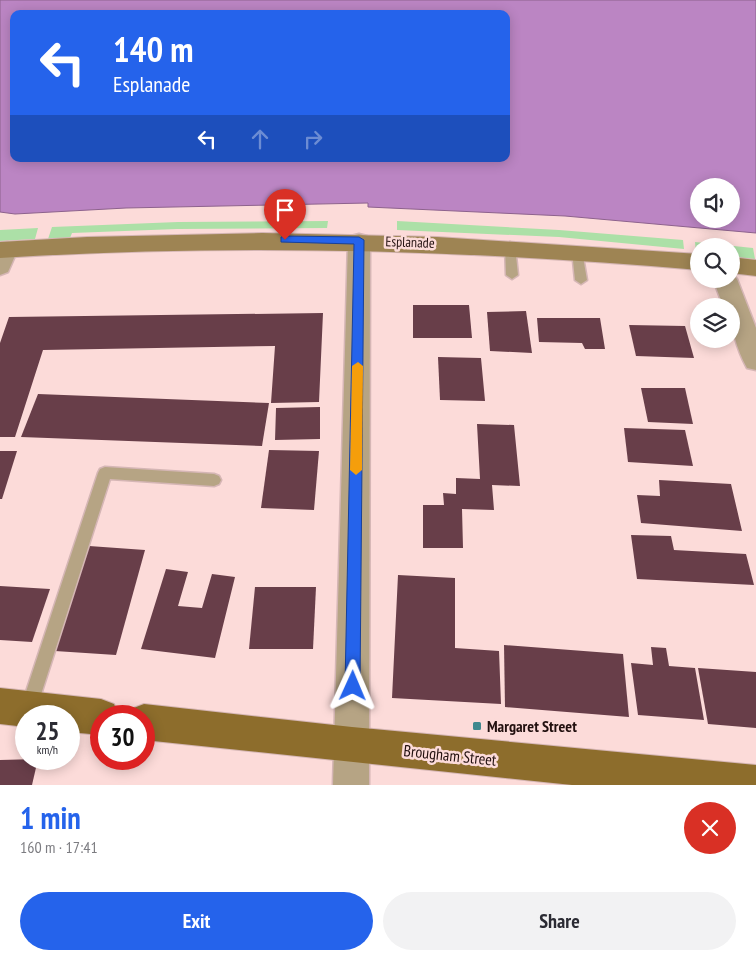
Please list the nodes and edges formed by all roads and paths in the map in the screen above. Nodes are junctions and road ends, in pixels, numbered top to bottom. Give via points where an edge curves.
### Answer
1 (359, 240) junction
2 (510, 246) junction
3 (576, 251) junction
4 (2, 255) edge
5 (690, 261) edge
6 (740, 266) edge
7 (756, 268) edge
8 (512, 275) dead end
9 (581, 280) dead end
10 (728, 288) edge
11 (756, 360) edge
12 (214, 480) dead end
13 (14, 708) edge
14 (90, 716) edge
15 (155, 723) edge
16 (352, 745) junction
17 (756, 784) edge
18 (351, 785) edge

1 - 2 street, Esplanade
1 - 4 street, Esplanade via 182,242
1 - 16 street
2 - 3 street, Esplanade
2 - 8 lane
3 - 5 street, Esplanade
3 - 9 lane
6 - 7 street
10 - 11 street
12 - 13 lane via 105,473
13 - 14 main road
15 - 16 main road, Brougham Street
16 - 17 main road, Brougham Street
16 - 18 street

